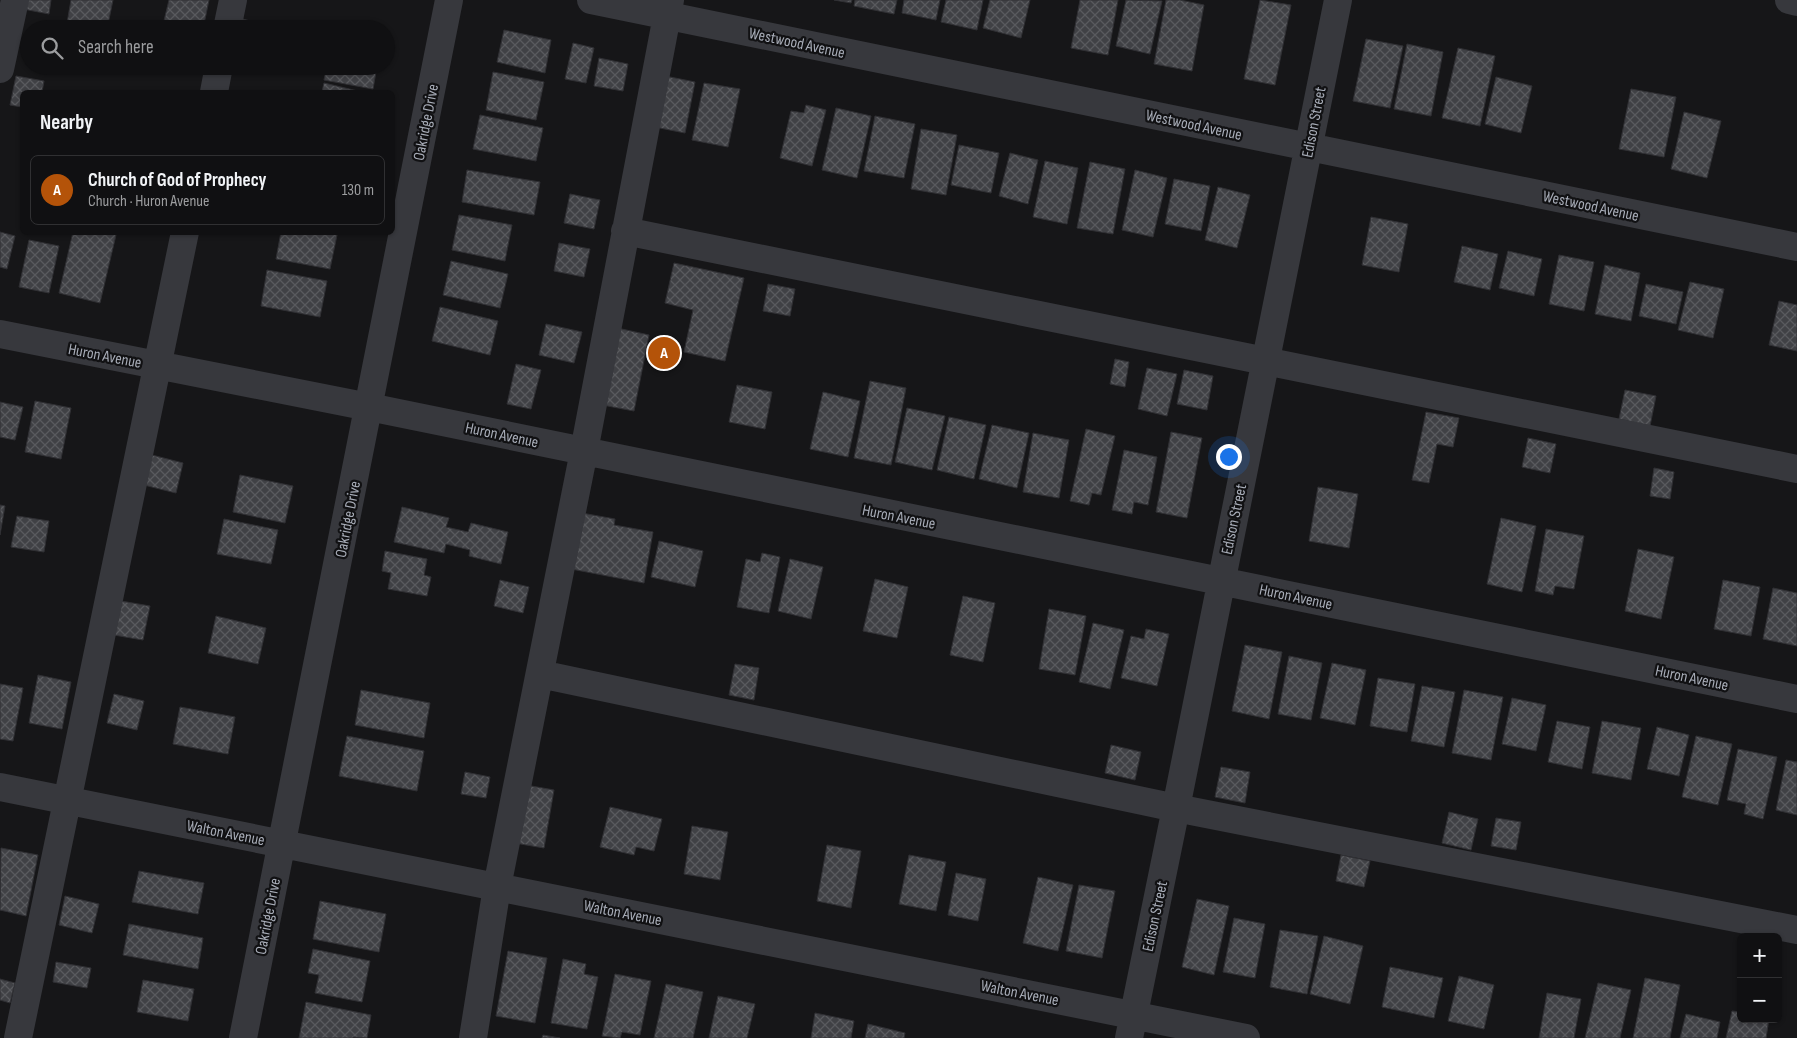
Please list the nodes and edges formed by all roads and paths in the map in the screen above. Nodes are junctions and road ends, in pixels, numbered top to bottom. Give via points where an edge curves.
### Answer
1 (15, 0) edge
2 (233, 0) edge
3 (449, 0) edge
4 (591, 0) edge
5 (1338, 0) edge
6 (1789, 0) edge
7 (1797, 2) edge
8 (668, 8) edge
9 (229, 20) edge
10 (0, 69) edge
11 (217, 75) edge
12 (214, 90) edge
13 (1308, 147) junction
14 (625, 231) junction
15 (184, 235) edge
16 (1797, 247) edge
17 (0, 334) edge
18 (1266, 360) junction
19 (158, 365) junction
20 (369, 407) junction
21 (584, 451) junction
22 (1797, 469) edge
23 (1221, 580) junction
24 (540, 674) junction
25 (1797, 699) edge
26 (0, 787) edge
27 (68, 801) junction
28 (1176, 808) junction
29 (282, 844) junction
30 (497, 887) junction
31 (1797, 930) edge
32 (1131, 1026) edge
33 (18, 1038) edge
34 (243, 1038) edge
35 (472, 1038) edge
36 (1246, 1038) edge

1 - 10 street
2 - 9 street
3 - 20 street, Oakridge Drive
4 - 8 street, Westwood Avenue
5 - 13 street, Edison Street
6 - 7 street
8 - 13 street, Westwood Avenue
8 - 14 street
11 - 12 street
13 - 16 street, Westwood Avenue
13 - 18 street, Edison Street
14 - 18 street
14 - 21 street
15 - 19 street
17 - 19 street, Huron Avenue
18 - 22 street
18 - 23 street, Edison Street
19 - 20 street, Huron Avenue
19 - 27 street
20 - 21 street, Huron Avenue
20 - 29 street, Oakridge Drive
21 - 23 street, Huron Avenue
21 - 24 street
23 - 25 street, Huron Avenue
23 - 28 street, Edison Street
24 - 28 street
24 - 30 street
26 - 27 street, Walton Avenue
27 - 29 street, Walton Avenue
27 - 33 street
28 - 31 street
28 - 32 street, Edison Street
29 - 30 street, Walton Avenue
29 - 34 street, Oakridge Drive
30 - 32 street, Walton Avenue
30 - 35 street
32 - 36 street, Walton Avenue

